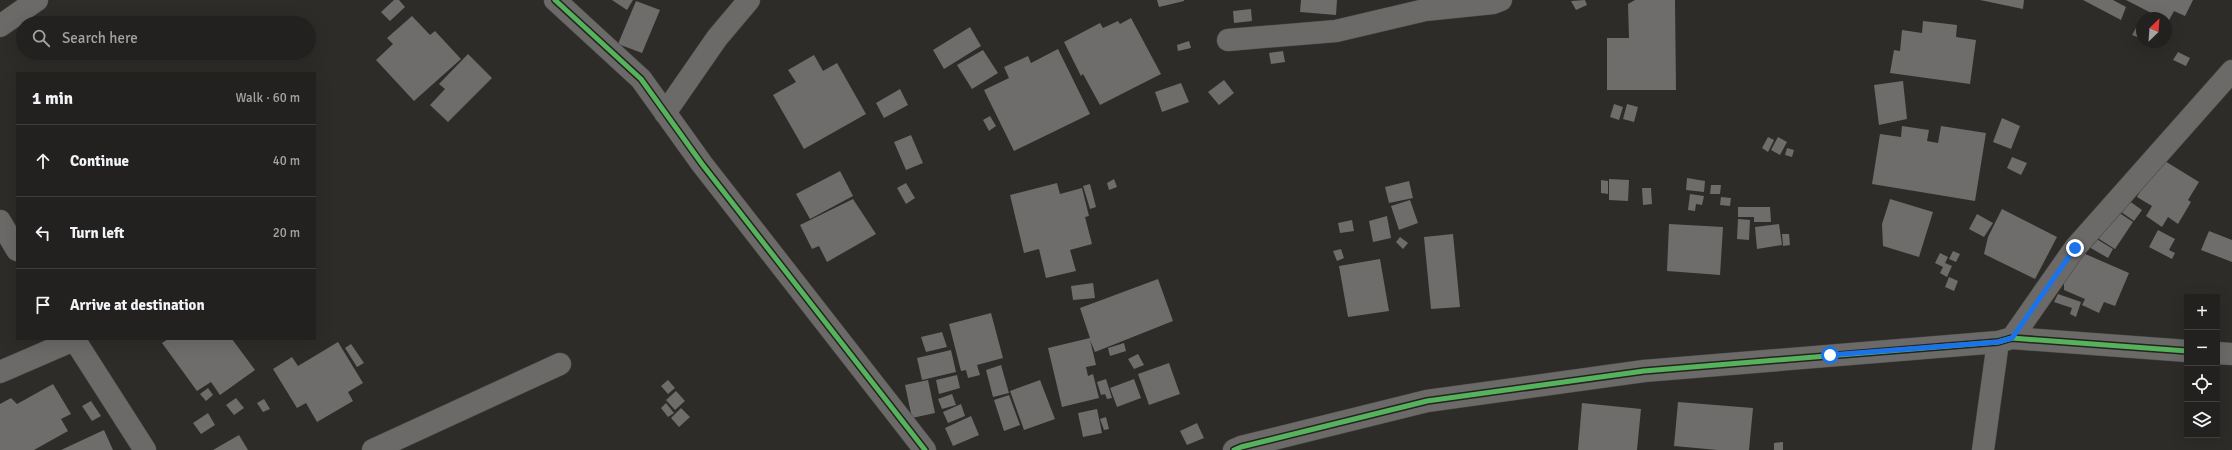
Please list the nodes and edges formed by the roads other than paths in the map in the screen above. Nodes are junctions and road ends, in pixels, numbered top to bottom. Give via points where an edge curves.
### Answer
1 (37, 0) edge
2 (555, 0) edge
3 (749, 0) edge
4 (1501, 0) edge
5 (0, 26) edge
6 (1228, 40) dead end
7 (2232, 70) edge
8 (665, 113) junction
9 (0, 220) edge
10 (16, 248) edge
11 (72, 340) edge
12 (75, 340) edge
13 (2005, 340) junction
14 (2184, 351) edge
15 (2220, 353) edge
16 (2232, 354) edge
17 (560, 364) dead end
18 (0, 372) edge
19 (1272, 445) edge
20 (145, 450) edge
21 (374, 450) edge
22 (925, 450) edge
23 (1234, 450) edge
24 (1984, 450) edge

1 - 5 street
2 - 8 street via 641,79
3 - 8 street via 717,38
4 - 6 street via 1426,10 1336,31
7 - 13 street via 2075,248
8 - 22 street
9 - 10 street
11 - 18 street
12 - 20 street
13 - 14 street
13 - 19 street via 1644,371 1428,401
13 - 24 street
15 - 16 street
17 - 21 street
19 - 23 street

